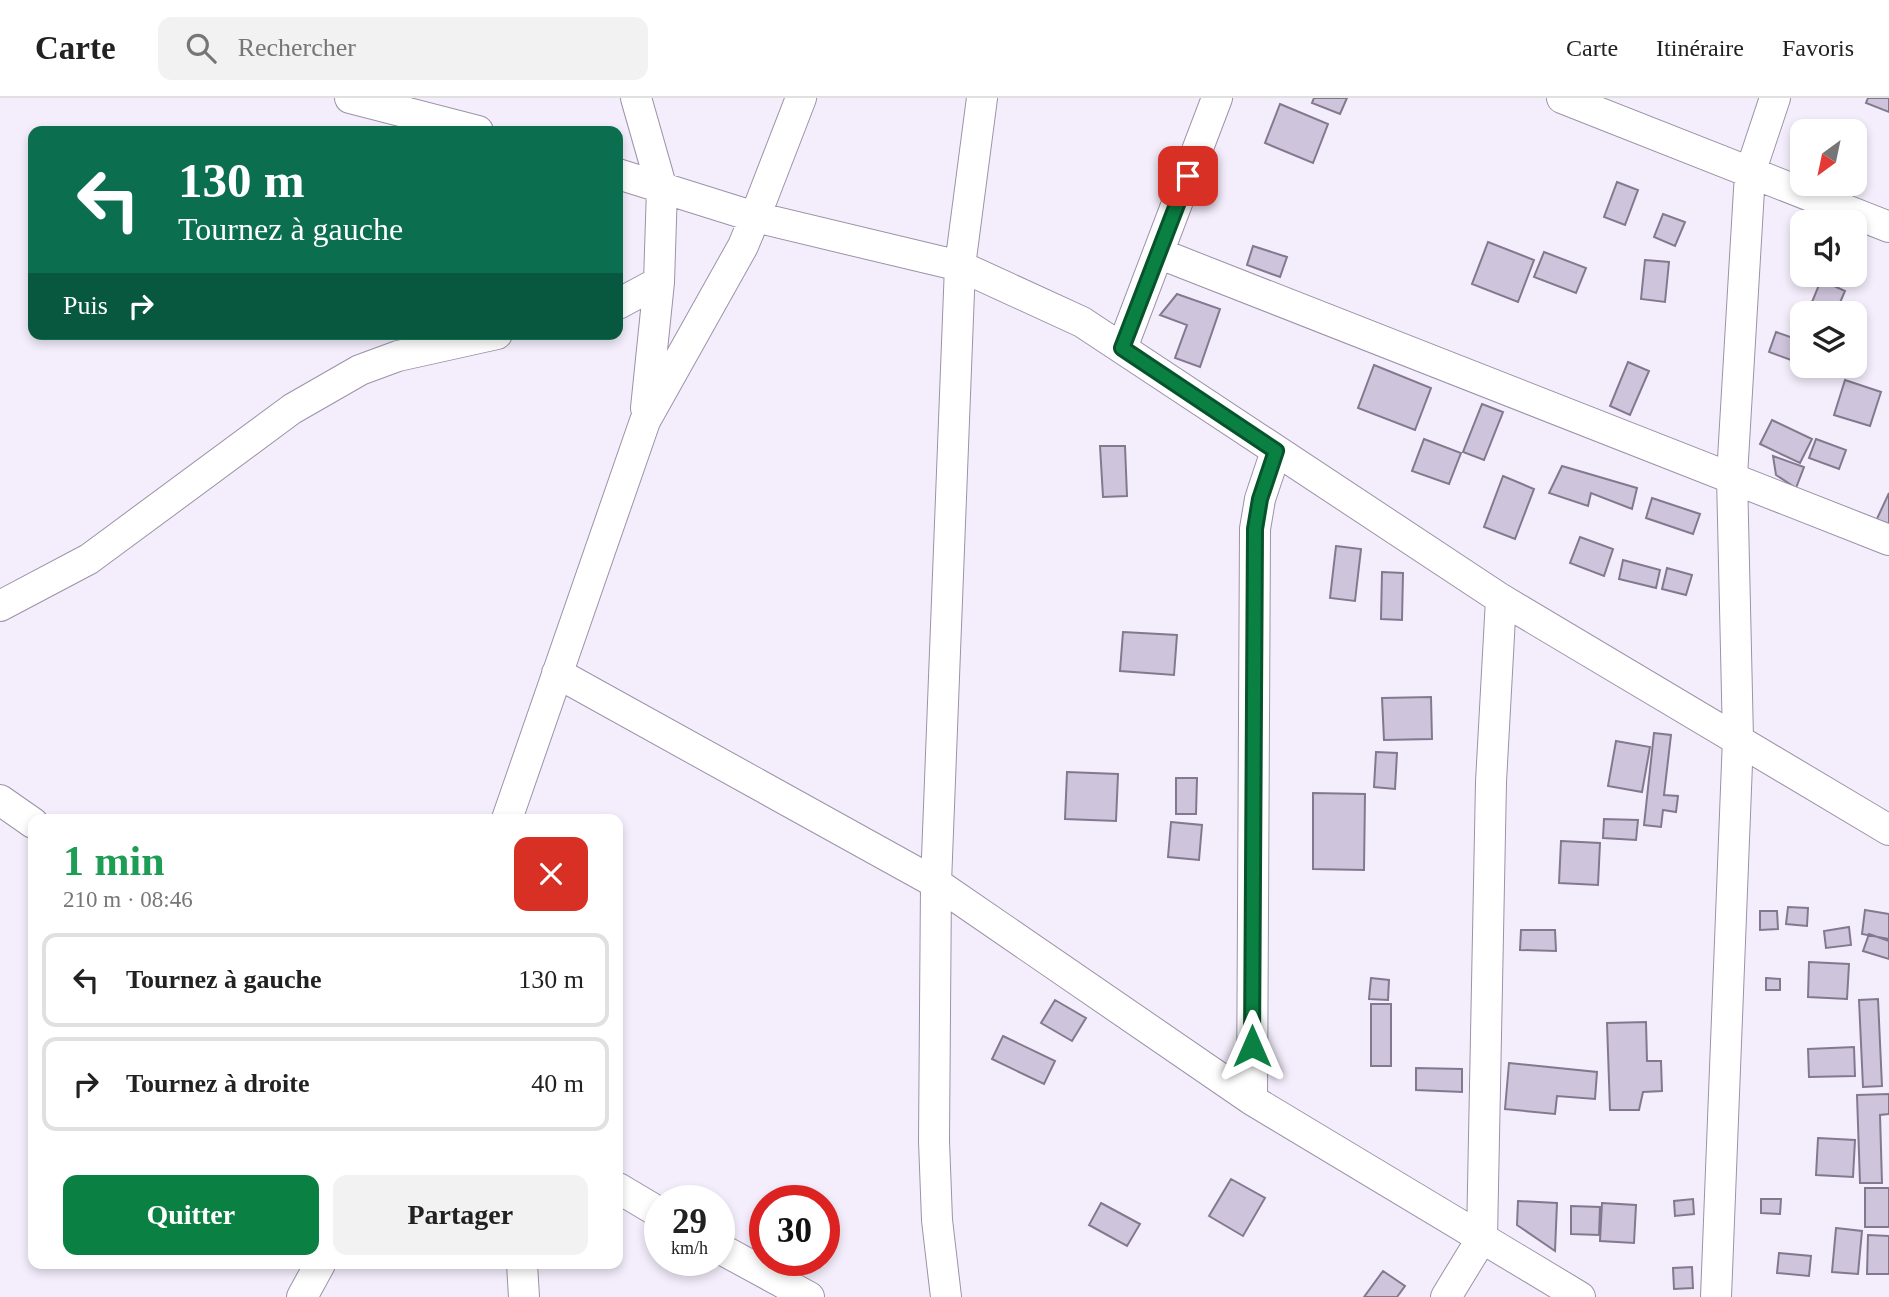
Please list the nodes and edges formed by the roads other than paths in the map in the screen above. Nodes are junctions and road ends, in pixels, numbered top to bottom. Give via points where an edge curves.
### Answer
1 (350, 98) edge
2 (636, 98) edge
3 (801, 98) edge
4 (982, 98) edge
5 (1217, 98) edge
6 (1562, 98) edge
7 (1775, 98) edge
8 (459, 126) edge
9 (1750, 173) junction
10 (623, 176) edge
11 (662, 189) junction
12 (755, 217) junction
13 (1889, 228) edge
14 (1158, 253) junction
15 (960, 266) junction
16 (659, 282) junction
17 (623, 301) edge
18 (470, 340) edge
19 (1122, 348) junction
20 (645, 421) junction
21 (1276, 451) junction
22 (1732, 476) junction
23 (1889, 540) edge
24 (1501, 599) junction
25 (0, 606) edge
26 (557, 673) junction
27 (1738, 738) junction
28 (0, 800) edge
29 (509, 814) edge
30 (28, 820) edge
31 (1889, 830) edge
32 (936, 883) junction
33 (1252, 1100) junction
34 (623, 1191) edge
35 (644, 1203) edge
36 (1482, 1238) junction
37 (735, 1257) edge
38 (317, 1269) edge
39 (522, 1269) edge
40 (302, 1297) edge
41 (524, 1297) edge
42 (809, 1297) edge
43 (946, 1297) edge
44 (1446, 1297) edge
45 (1580, 1297) edge
46 (1716, 1297) edge

1 - 8 street
2 - 11 street
3 - 12 street
4 - 15 street
5 - 14 street
6 - 9 street
7 - 9 street
9 - 13 street
9 - 22 street
10 - 11 street
11 - 12 street
11 - 16 street
12 - 15 street
12 - 20 street
14 - 19 street
14 - 22 street
15 - 19 street via 1082,322
15 - 32 street
16 - 17 street
16 - 20 street
18 - 25 street via 398,356 360,370 292,409 89,559
19 - 21 street
20 - 26 street
21 - 24 street
21 - 33 street via 1255,529
22 - 23 street
22 - 27 street
24 - 27 street
24 - 36 street via 1490,782
26 - 29 street
26 - 32 street
27 - 31 street
27 - 46 street
28 - 30 street
32 - 33 street
32 - 43 street via 934,1141
33 - 36 street
34 - 35 street
36 - 44 street
36 - 45 street
37 - 42 street
38 - 40 street
39 - 41 street

